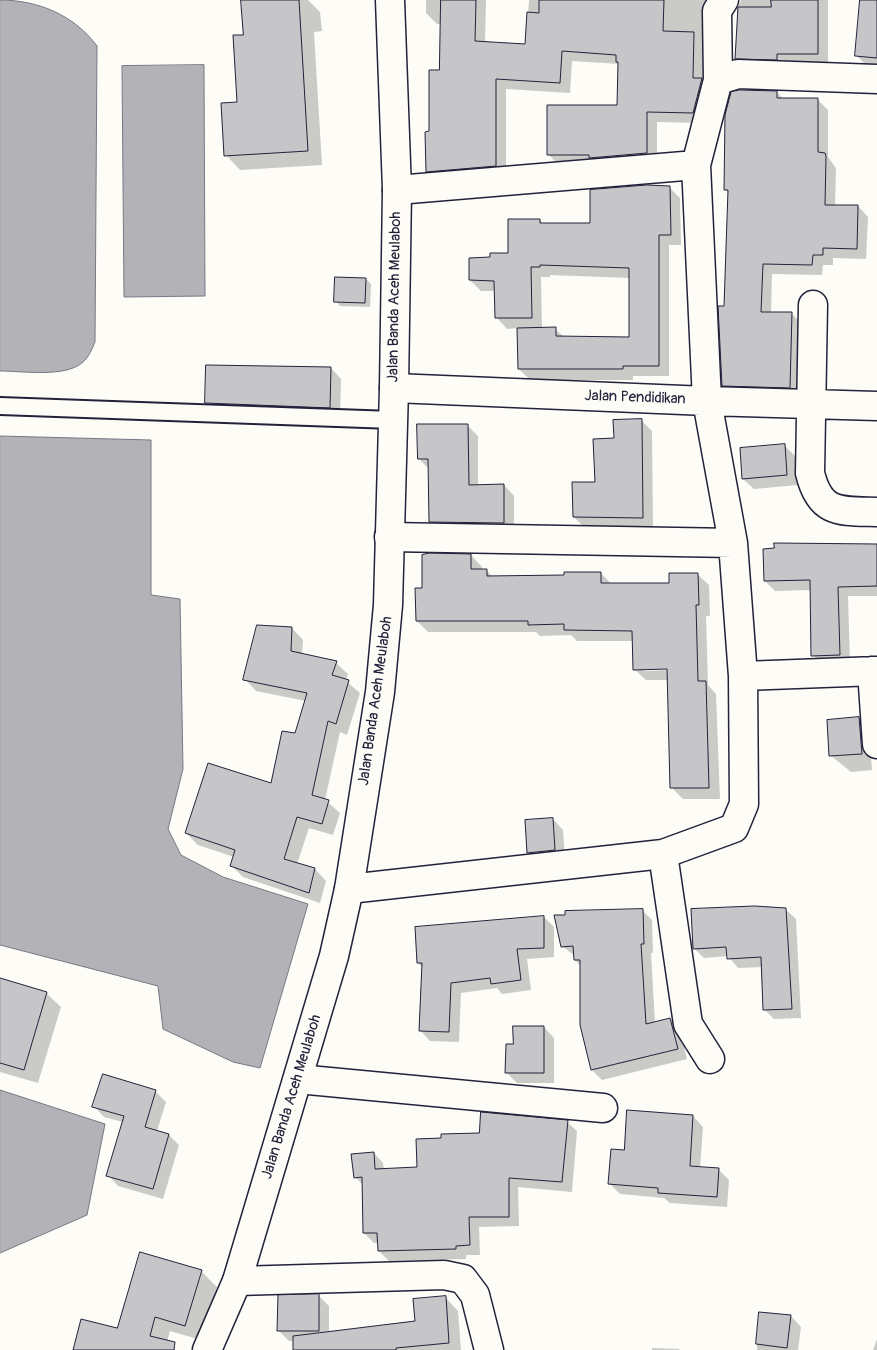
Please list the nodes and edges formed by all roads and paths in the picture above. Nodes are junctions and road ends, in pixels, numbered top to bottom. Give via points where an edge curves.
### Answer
1 (390, 0) edge
2 (724, 0) edge
3 (877, 79) edge
4 (718, 80) junction
5 (696, 165) junction
6 (397, 190) junction
7 (813, 305) dead end
8 (394, 388) junction
9 (707, 402) junction
10 (810, 404) junction
11 (0, 406) edge
12 (877, 406) edge
13 (393, 420) junction
14 (877, 512) edge
15 (389, 537) junction
16 (733, 543) junction
17 (875, 671) edge
18 (743, 676) junction
19 (877, 744) edge
20 (663, 854) junction
21 (349, 890) junction
22 (710, 1059) dead end
23 (298, 1079) junction
24 (603, 1108) dead end
25 (238, 1281) junction
26 (207, 1350) edge
27 (489, 1350) edge

1 - 6 main road, Jalan Banda Aceh Meulaboh
2 - 4 main road via 717,11
3 - 4 main road via 738,74
4 - 5 main road
5 - 6 main road
5 - 9 main road
6 - 8 main road, Jalan Banda Aceh Meulaboh
7 - 10 main road
8 - 9 main road, Jalan Pendidikan
8 - 13 main road, Jalan Banda Aceh Meulaboh
9 - 10 main road, Jalan Pendidikan
9 - 16 main road
10 - 12 main road, Jalan Pendidikan
10 - 14 main road via 810,473 815,491 826,505
11 - 13 lane
13 - 15 main road, Jalan Banda Aceh Meulaboh
15 - 16 main road
15 - 21 main road, Jalan Banda Aceh Meulaboh via 388,605 380,692
16 - 18 main road
17 - 18 main road
17 - 19 main road
18 - 20 main road via 744,804 734,828
20 - 21 main road
20 - 22 main road via 688,1024
21 - 23 main road, Jalan Banda Aceh Meulaboh via 334,956
23 - 24 main road
23 - 25 main road, Jalan Banda Aceh Meulaboh
25 - 26 main road, Jalan Banda Aceh Meulaboh
25 - 27 main road via 444,1274 463,1280 475,1295

